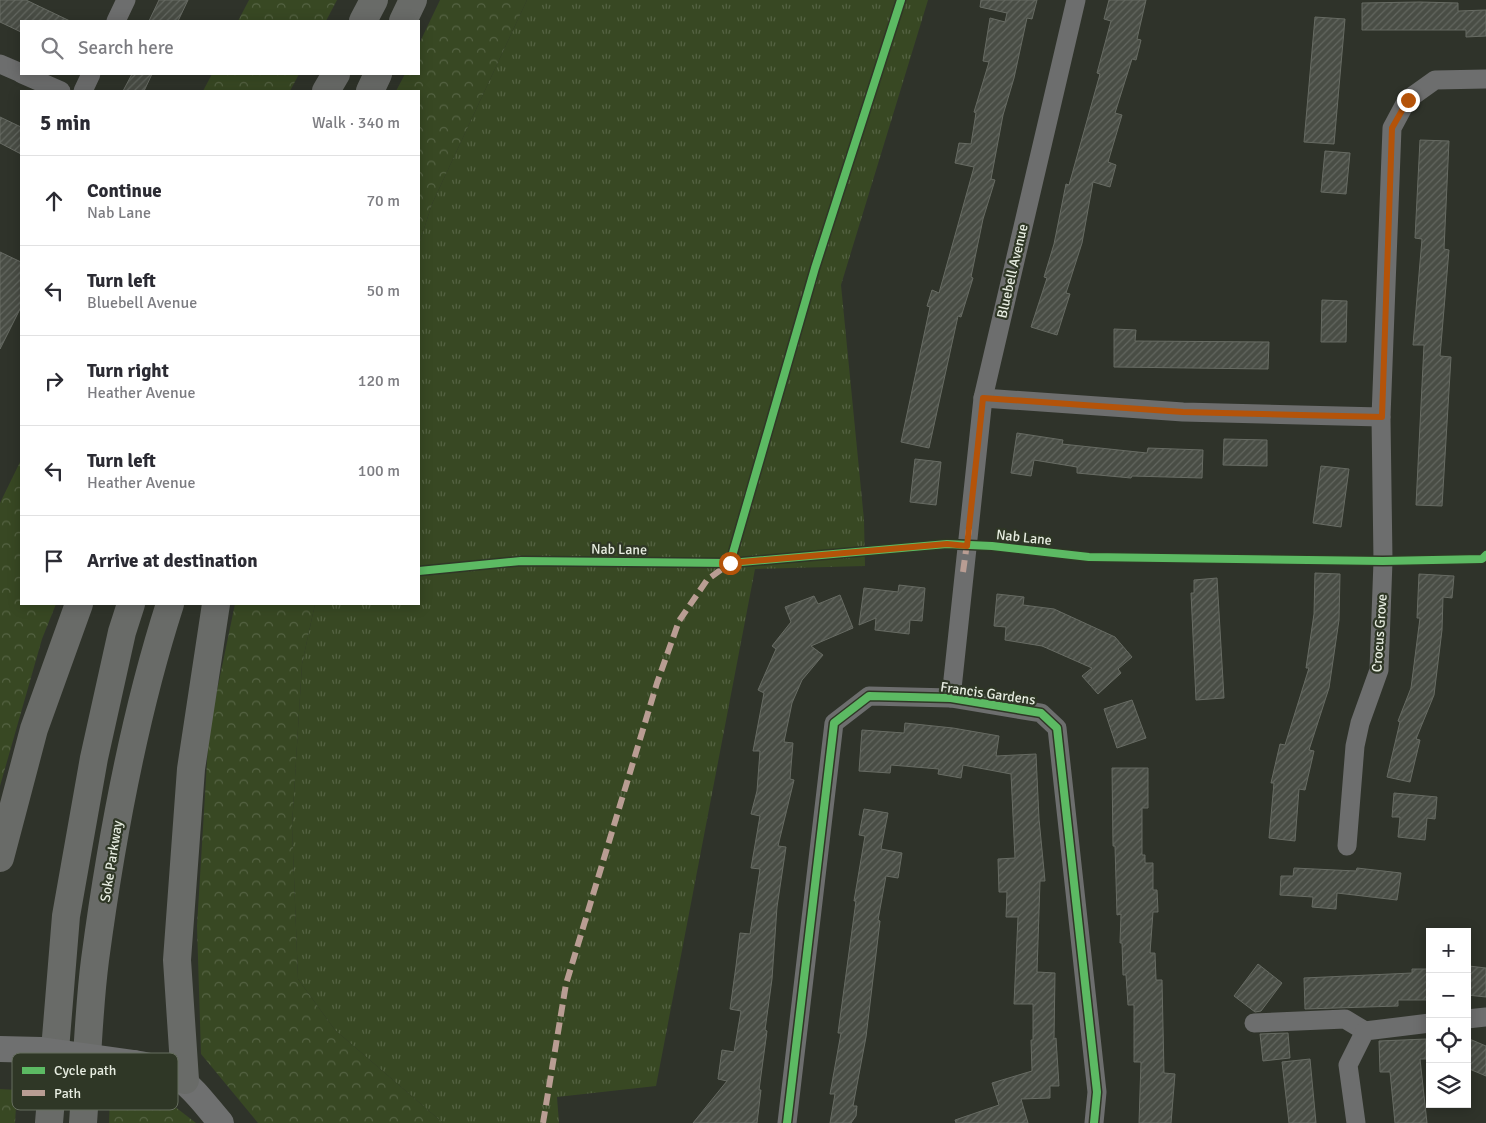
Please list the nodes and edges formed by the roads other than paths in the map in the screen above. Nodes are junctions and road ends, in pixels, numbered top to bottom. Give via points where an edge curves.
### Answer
1 (126, 0) edge
2 (374, 0) edge
3 (413, 0) edge
4 (1076, 0) edge
5 (116, 20) edge
6 (364, 20) edge
7 (403, 20) edge
8 (0, 64) edge
9 (20, 73) edge
10 (24, 75) edge
11 (91, 75) edge
12 (336, 75) edge
13 (378, 75) edge
14 (1486, 80) edge
15 (59, 90) edge
16 (83, 90) edge
17 (328, 90) edge
18 (370, 90) edge
19 (983, 398) junction
20 (1382, 417) junction
21 (968, 537) joint
22 (79, 605) edge
23 (131, 605) edge
24 (170, 605) edge
25 (216, 605) edge
26 (951, 698) junction
27 (1347, 846) dead end
28 (0, 858) edge
29 (1486, 1017) edge
30 (1471, 1019) edge
31 (1254, 1023) dead end
32 (1426, 1023) edge
33 (1365, 1031) junction
34 (0, 1049) edge
35 (54, 1053) edge
36 (62, 1053) edge
37 (88, 1053) edge
38 (178, 1076) edge
39 (185, 1080) junction
40 (49, 1110) edge
41 (84, 1110) edge
42 (48, 1123) edge
43 (83, 1123) edge
44 (221, 1123) edge
45 (787, 1123) edge
46 (1094, 1123) edge
47 (1356, 1123) edge

1 - 5 street
2 - 6 highway
3 - 7 highway
4 - 19 street, Bluebell Avenue
8 - 9 street
10 - 15 street
11 - 16 street
12 - 17 highway
13 - 18 highway
14 - 20 street, Crocus Grove via 1435,80 1408,100 1392,128
19 - 20 street via 1183,412
19 - 21 street, Bluebell Avenue
20 - 27 street, Crocus Grove via 1383,561 1379,670 1355,746
21 - 26 street, Francis Gardens
22 - 28 highway via 34,730
23 - 35 highway via 94,758 66,916
24 - 37 highway, Soke Parkway via 125,777 95,962
25 - 39 highway via 191,769 177,960
26 - 45 street, Francis Gardens via 869,696 834,723
26 - 46 street, Francis Gardens via 1041,713 1058,728 1097,1092
29 - 30 street
31 - 33 street via 1344,1018
32 - 33 street
33 - 47 street via 1348,1065
34 - 36 street, bridge
38 - 39 street, bridge
39 - 44 street
40 - 42 highway
41 - 43 highway, Soke Parkway

